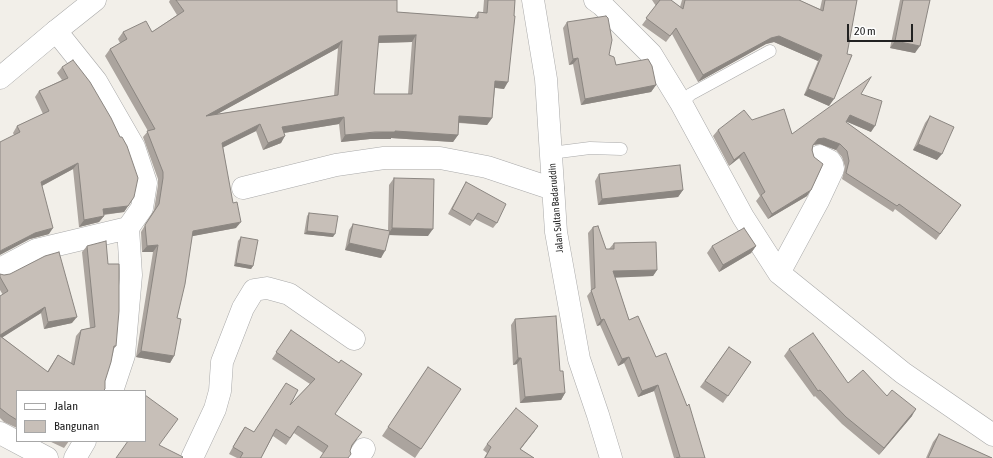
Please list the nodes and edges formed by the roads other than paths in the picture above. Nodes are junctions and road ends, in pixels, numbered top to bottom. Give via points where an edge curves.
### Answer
1 (95, 0) edge
2 (533, 0) edge
3 (596, 0) edge
4 (56, 31) junction
5 (770, 51) dead end
6 (0, 78) edge
7 (681, 103) junction
8 (621, 149) dead end
9 (551, 153) junction
10 (820, 156) dead end
11 (242, 188) dead end
12 (553, 189) junction
13 (128, 228) junction
14 (0, 269) edge
15 (779, 273) junction
16 (354, 339) dead end
17 (113, 390) edge
18 (0, 433) edge
19 (993, 435) edge
20 (16, 442) edge
21 (17, 442) edge
22 (84, 442) edge
23 (47, 458) edge
24 (75, 458) edge
25 (192, 458) edge
26 (611, 458) edge

1 - 4 street
2 - 9 street, Jalan Sultan Badaruddin via 546,79
3 - 7 street via 651,54
4 - 6 street
4 - 13 street via 96,81 134,147 146,183 142,208
5 - 7 lane via 691,94
7 - 15 street via 743,217
8 - 9 lane via 590,148
9 - 12 street, Jalan Sultan Badaruddin
10 - 15 street via 830,161 833,169
11 - 12 street via 336,165 377,159 440,158 487,167
12 - 26 street, Jalan Sultan Badaruddin via 556,232 579,359
13 - 14 street via 36,250
13 - 17 street via 131,275 124,355
15 - 19 street via 903,373
16 - 25 street via 289,294 267,288 254,290 242,308 222,362 220,391 215,409
18 - 20 street
21 - 23 street
22 - 24 street

